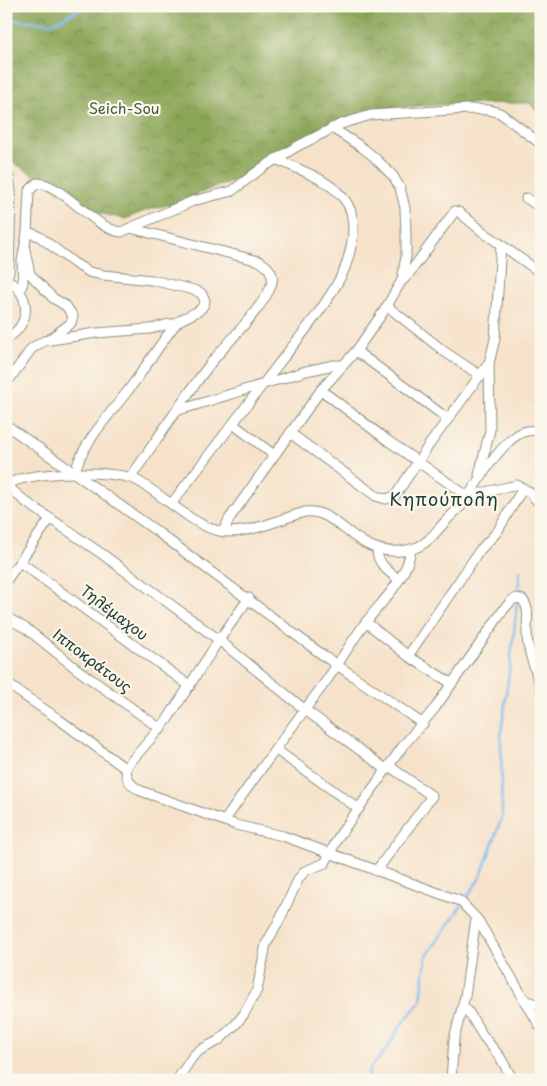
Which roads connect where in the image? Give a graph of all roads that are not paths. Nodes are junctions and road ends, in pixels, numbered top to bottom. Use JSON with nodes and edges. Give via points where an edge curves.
{"nodes":[{"id":1,"x":332,"y":128,"type":"junction"},
{"id":2,"x":541,"y":144,"type":"edge"},
{"id":3,"x":275,"y":159,"type":"junction"},
{"id":4,"x":10,"y":177,"type":"dead end"},
{"id":5,"x":526,"y":198,"type":"dead end"},
{"id":6,"x":541,"y":208,"type":"edge"},
{"id":7,"x":130,"y":228,"type":"junction"},
{"id":8,"x":27,"y":233,"type":"junction"},
{"id":9,"x":502,"y":244,"type":"junction"},
{"id":10,"x":24,"y":248,"type":"junction"},
{"id":11,"x":541,"y":273,"type":"edge"},
{"id":12,"x":6,"y":279,"type":"edge"},
{"id":13,"x":402,"y":280,"type":"junction"},
{"id":14,"x":20,"y":290,"type":"junction"},
{"id":15,"x":386,"y":306,"type":"junction"},
{"id":16,"x":175,"y":324,"type":"junction"},
{"id":17,"x":6,"y":339,"type":"edge"},
{"id":18,"x":49,"y":340,"type":"junction"},
{"id":19,"x":356,"y":351,"type":"junction"},
{"id":20,"x":489,"y":363,"type":"junction"},
{"id":21,"x":343,"y":365,"type":"junction"},
{"id":22,"x":480,"y":376,"type":"junction"},
{"id":23,"x":6,"y":384,"type":"edge"},
{"id":24,"x":263,"y":385,"type":"junction"},
{"id":25,"x":321,"y":390,"type":"junction"},
{"id":26,"x":176,"y":412,"type":"junction"},
{"id":27,"x":448,"y":419,"type":"junction"},
{"id":28,"x":233,"y":424,"type":"junction"},
{"id":29,"x":6,"y":425,"type":"edge"},
{"id":30,"x":541,"y":431,"type":"edge"},
{"id":31,"x":290,"y":433,"type":"junction"},
{"id":32,"x":274,"y":455,"type":"junction"},
{"id":33,"x":418,"y":462,"type":"junction"},
{"id":34,"x":75,"y":474,"type":"junction"},
{"id":35,"x":131,"y":477,"type":"junction"},
{"id":36,"x":476,"y":482,"type":"junction"},
{"id":37,"x":6,"y":485,"type":"edge"},
{"id":38,"x":523,"y":488,"type":"junction"},
{"id":39,"x":467,"y":496,"type":"junction"},
{"id":40,"x":172,"y":504,"type":"junction"},
{"id":41,"x":541,"y":504,"type":"edge"},
{"id":42,"x":50,"y":519,"type":"junction"},
{"id":43,"x":224,"y":532,"type":"junction"},
{"id":44,"x":377,"y":549,"type":"junction"},
{"id":45,"x":411,"y":549,"type":"junction"},
{"id":46,"x":20,"y":562,"type":"junction"},
{"id":47,"x":399,"y":579,"type":"junction"},
{"id":48,"x":6,"y":581,"type":"edge"},
{"id":49,"x":249,"y":598,"type":"junction"},
{"id":50,"x":6,"y":617,"type":"edge"},
{"id":51,"x":366,"y":622,"type":"junction"},
{"id":52,"x":219,"y":640,"type":"junction"},
{"id":53,"x":408,"y":656,"type":"junction"},
{"id":54,"x":337,"y":664,"type":"junction"},
{"id":55,"x":6,"y":683,"type":"edge"},
{"id":56,"x":451,"y":683,"type":"junction"},
{"id":57,"x":190,"y":686,"type":"junction"},
{"id":58,"x":541,"y":688,"type":"edge"},
{"id":59,"x":304,"y":709,"type":"junction"},
{"id":60,"x":423,"y":724,"type":"junction"},
{"id":61,"x":161,"y":728,"type":"junction"},
{"id":62,"x":275,"y":749,"type":"junction"},
{"id":63,"x":388,"y":768,"type":"junction"},
{"id":64,"x":126,"y":769,"type":"junction"},
{"id":65,"x":359,"y":809,"type":"junction"},
{"id":66,"x":225,"y":820,"type":"junction"},
{"id":67,"x":330,"y":854,"type":"junction"},
{"id":68,"x":376,"y":871,"type":"junction"},
{"id":69,"x":476,"y":918,"type":"junction"},
{"id":70,"x":522,"y":998,"type":"junction"},
{"id":71,"x":541,"y":1003,"type":"edge"},
{"id":72,"x":463,"y":1006,"type":"junction"},
{"id":73,"x":541,"y":1028,"type":"edge"},
{"id":74,"x":177,"y":1080,"type":"edge"},
{"id":75,"x":451,"y":1080,"type":"edge"},
{"id":76,"x":513,"y":1080,"type":"edge"}],
"edges":[{"from":1,"to":2,"type":"street","via":[[381,113],[484,109],[500,113]]},
{"from":1,"to":3,"type":"street"},
{"from":1,"to":13,"type":"street","via":[[373,156],[393,176],[402,192],[406,256]]},
{"from":3,"to":7,"type":"street","via":[[232,191],[193,201]]},
{"from":3,"to":24,"type":"street","via":[[318,178],[335,190],[351,212],[353,234],[341,276],[317,314]]},
{"from":4,"to":12,"type":"street","via":[[9,272]]},
{"from":5,"to":6,"type":"street"},
{"from":7,"to":8,"type":"street","via":[[121,232],[111,229],[53,189],[38,183],[29,191]]},
{"from":7,"to":26,"type":"street","via":[[258,261],[265,264],[272,275],[272,283],[262,302]]},
{"from":8,"to":10,"type":"street"},
{"from":8,"to":16,"type":"street","via":[[40,237],[90,272],[147,278],[201,294],[205,300],[202,308]]},
{"from":9,"to":11,"type":"street"},
{"from":9,"to":13,"type":"street","via":[[459,212],[454,212]]},
{"from":9,"to":20,"type":"street","via":[[495,339]]},
{"from":10,"to":14,"type":"street"},
{"from":10,"to":18,"type":"street","via":[[30,274],[73,316],[70,324]]},
{"from":12,"to":14,"type":"street"},
{"from":13,"to":15,"type":"street"},
{"from":14,"to":17,"type":"street","via":[[25,306],[23,321],[20,328]]},
{"from":15,"to":19,"type":"street"},
{"from":15,"to":22,"type":"street"},
{"from":16,"to":18,"type":"street"},
{"from":16,"to":34,"type":"street","via":[[95,434]]},
{"from":18,"to":23,"type":"street","via":[[32,348]]},
{"from":19,"to":21,"type":"street"},
{"from":19,"to":27,"type":"street"},
{"from":20,"to":22,"type":"street"},
{"from":20,"to":36,"type":"street","via":[[490,430]]},
{"from":21,"to":24,"type":"street","via":[[323,367]]},
{"from":21,"to":25,"type":"street"},
{"from":22,"to":27,"type":"street"},
{"from":24,"to":26,"type":"street"},
{"from":24,"to":28,"type":"street"},
{"from":25,"to":31,"type":"street"},
{"from":25,"to":33,"type":"street"},
{"from":26,"to":35,"type":"street"},
{"from":27,"to":33,"type":"street"},
{"from":28,"to":32,"type":"street"},
{"from":28,"to":40,"type":"street"},
{"from":29,"to":34,"type":"street"},
{"from":30,"to":36,"type":"street","via":[[526,431],[515,436]]},
{"from":31,"to":32,"type":"street"},
{"from":31,"to":33,"type":"street","via":[[381,499],[392,498]]},
{"from":32,"to":43,"type":"street","via":[[229,519]]},
{"from":33,"to":39,"type":"street"},
{"from":34,"to":35,"type":"street"},
{"from":34,"to":37,"type":"street","via":[[45,475]]},
{"from":34,"to":49,"type":"street"},
{"from":35,"to":40,"type":"street"},
{"from":36,"to":39,"type":"street"},
{"from":37,"to":42,"type":"street"},
{"from":38,"to":39,"type":"street","via":[[517,485]]},
{"from":38,"to":41,"type":"street"},
{"from":38,"to":53,"type":"street","via":[[497,532],[480,550]]},
{"from":39,"to":45,"type":"street","via":[[428,540]]},
{"from":40,"to":43,"type":"street","via":[[207,527]]},
{"from":42,"to":46,"type":"street"},
{"from":42,"to":52,"type":"street"},
{"from":43,"to":44,"type":"street","via":[[247,530],[305,512],[316,512]]},
{"from":44,"to":45,"type":"street"},
{"from":44,"to":47,"type":"street","via":[[378,558]]},
{"from":45,"to":47,"type":"street"},
{"from":46,"to":48,"type":"street"},
{"from":46,"to":57,"type":"street","name":"Τηλέμαχου"},
{"from":47,"to":51,"type":"street"},
{"from":49,"to":52,"type":"street"},
{"from":49,"to":54,"type":"street"},
{"from":50,"to":61,"type":"street","name":"Ιπποκράτους"},
{"from":51,"to":53,"type":"street"},
{"from":51,"to":54,"type":"street"},
{"from":52,"to":57,"type":"street"},
{"from":52,"to":59,"type":"street"},
{"from":53,"to":56,"type":"street"},
{"from":54,"to":59,"type":"street"},
{"from":54,"to":60,"type":"street"},
{"from":55,"to":64,"type":"street"},
{"from":56,"to":58,"type":"street","via":[[504,609],[512,600],[519,598],[525,602],[528,611],[527,640]]},
{"from":56,"to":60,"type":"street"},
{"from":57,"to":61,"type":"street"},
{"from":59,"to":62,"type":"street"},
{"from":59,"to":63,"type":"street"},
{"from":60,"to":63,"type":"street"},
{"from":61,"to":64,"type":"street"},
{"from":62,"to":65,"type":"street"},
{"from":62,"to":66,"type":"street"},
{"from":63,"to":65,"type":"street"},
{"from":63,"to":68,"type":"street","via":[[432,796]]},
{"from":64,"to":66,"type":"street","via":[[129,781],[136,788]]},
{"from":65,"to":67,"type":"street"},
{"from":66,"to":67,"type":"street","via":[[284,836]]},
{"from":67,"to":68,"type":"street"},
{"from":67,"to":74,"type":"street","via":[[325,863],[305,871],[299,878],[266,944],[257,990],[244,1014],[218,1041],[193,1056]]},
{"from":68,"to":69,"type":"street","via":[[460,901]]},
{"from":69,"to":70,"type":"street"},
{"from":69,"to":72,"type":"street"},
{"from":70,"to":71,"type":"street"},
{"from":70,"to":73,"type":"street"},
{"from":72,"to":75,"type":"street","via":[[454,1039]]},
{"from":72,"to":76,"type":"street"}]}
